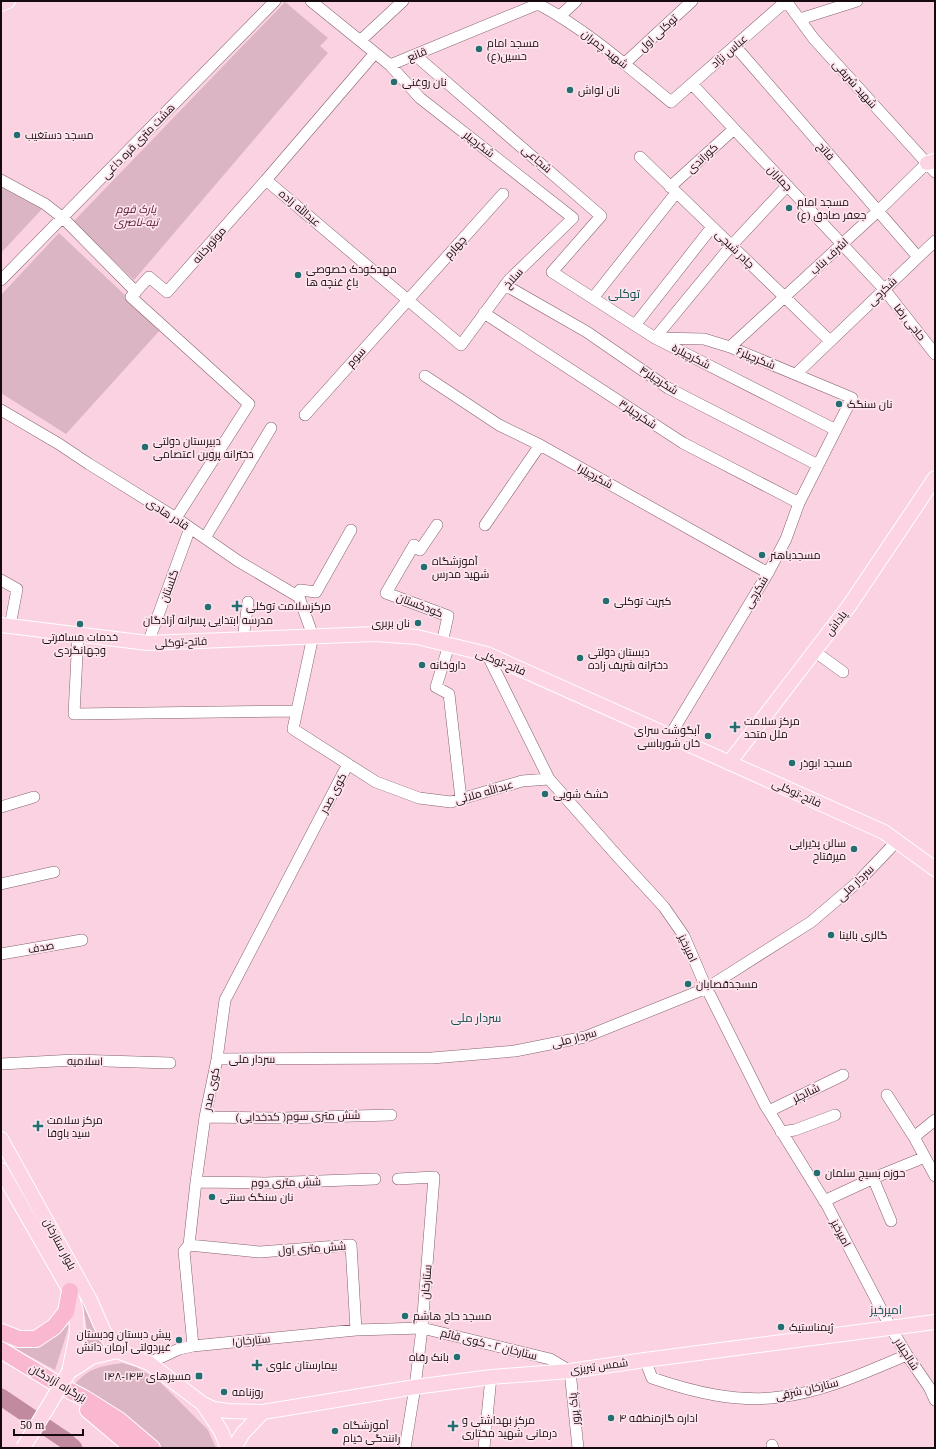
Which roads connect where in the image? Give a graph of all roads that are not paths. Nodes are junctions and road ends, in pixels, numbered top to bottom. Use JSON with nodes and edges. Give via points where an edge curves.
{"nodes":[{"id":1,"x":8,"y":1,"type":"edge"},
{"id":2,"x":275,"y":1,"type":"edge"},
{"id":3,"x":404,"y":1,"type":"edge"},
{"id":4,"x":576,"y":1,"type":"edge"},
{"id":5,"x":692,"y":1,"type":"edge"},
{"id":6,"x":786,"y":1,"type":"edge"},
{"id":7,"x":857,"y":1,"type":"edge"},
{"id":8,"x":537,"y":2,"type":"edge"},
{"id":9,"x":319,"y":3,"type":"edge"},
{"id":10,"x":1,"y":4,"type":"edge"},
{"id":11,"x":560,"y":16,"type":"junction"},
{"id":12,"x":800,"y":19,"type":"junction"},
{"id":13,"x":361,"y":40,"type":"junction"},
{"id":14,"x":735,"y":46,"type":"junction"},
{"id":15,"x":375,"y":53,"type":"junction"},
{"id":16,"x":415,"y":55,"type":"junction"},
{"id":17,"x":624,"y":64,"type":"junction"},
{"id":18,"x":390,"y":65,"type":"junction"},
{"id":19,"x":692,"y":84,"type":"junction"},
{"id":20,"x":671,"y":102,"type":"joint"},
{"id":21,"x":734,"y":129,"type":"junction"},
{"id":22,"x":640,"y":157,"type":"dead end"},
{"id":23,"x":932,"y":165,"type":"edge"},
{"id":24,"x":1,"y":180,"type":"edge"},
{"id":25,"x":266,"y":180,"type":"junction"},
{"id":26,"x":787,"y":186,"type":"junction"},
{"id":27,"x":673,"y":190,"type":"junction"},
{"id":28,"x":503,"y":194,"type":"dead end"},
{"id":29,"x":878,"y":211,"type":"junction"},
{"id":30,"x":63,"y":218,"type":"junction"},
{"id":31,"x":572,"y":218,"type":"joint"},
{"id":32,"x":712,"y":227,"type":"junction"},
{"id":33,"x":935,"y":241,"type":"edge"},
{"id":34,"x":842,"y":244,"type":"junction"},
{"id":35,"x":731,"y":246,"type":"junction"},
{"id":36,"x":918,"y":257,"type":"junction"},
{"id":37,"x":552,"y":272,"type":"joint"},
{"id":38,"x":1,"y":280,"type":"edge"},
{"id":39,"x":505,"y":285,"type":"junction"},
{"id":40,"x":884,"y":290,"type":"junction"},
{"id":41,"x":136,"y":292,"type":"junction"},
{"id":42,"x":784,"y":297,"type":"junction"},
{"id":43,"x":593,"y":298,"type":"junction"},
{"id":44,"x":408,"y":300,"type":"junction"},
{"id":45,"x":484,"y":313,"type":"junction"},
{"id":46,"x":635,"y":325,"type":"junction"},
{"id":47,"x":656,"y":338,"type":"junction"},
{"id":48,"x":830,"y":341,"type":"junction"},
{"id":49,"x":461,"y":345,"type":"joint"},
{"id":50,"x":730,"y":347,"type":"junction"},
{"id":51,"x":935,"y":354,"type":"edge"},
{"id":52,"x":796,"y":374,"type":"junction"},
{"id":53,"x":425,"y":376,"type":"dead end"},
{"id":54,"x":852,"y":398,"type":"joint"},
{"id":55,"x":1,"y":410,"type":"edge"},
{"id":56,"x":305,"y":414,"type":"dead end"},
{"id":57,"x":271,"y":428,"type":"dead end"},
{"id":58,"x":836,"y":430,"type":"junction"},
{"id":59,"x":540,"y":445,"type":"junction"},
{"id":60,"x":818,"y":465,"type":"junction"},
{"id":61,"x":935,"y":478,"type":"edge"},
{"id":62,"x":799,"y":503,"type":"junction"},
{"id":63,"x":176,"y":518,"type":"junction"},
{"id":64,"x":485,"y":524,"type":"dead end"},
{"id":65,"x":437,"y":525,"type":"dead end"},
{"id":66,"x":190,"y":528,"type":"junction"},
{"id":67,"x":351,"y":530,"type":"dead end"},
{"id":68,"x":206,"y":538,"type":"junction"},
{"id":69,"x":768,"y":573,"type":"junction"},
{"id":70,"x":1,"y":580,"type":"edge"},
{"id":71,"x":299,"y":597,"type":"junction"},
{"id":72,"x":248,"y":602,"type":"dead end"},
{"id":73,"x":6,"y":626,"type":"edge"},
{"id":74,"x":78,"y":635,"type":"junction"},
{"id":75,"x":313,"y":636,"type":"junction"},
{"id":76,"x":243,"y":639,"type":"junction"},
{"id":77,"x":148,"y":643,"type":"junction"},
{"id":78,"x":445,"y":644,"type":"junction"},
{"id":79,"x":814,"y":651,"type":"junction"},
{"id":80,"x":487,"y":654,"type":"junction"},
{"id":81,"x":843,"y":672,"type":"dead end"},
{"id":82,"x":297,"y":711,"type":"junction"},
{"id":83,"x":669,"y":737,"type":"junction"},
{"id":84,"x":729,"y":763,"type":"junction"},
{"id":85,"x":348,"y":764,"type":"junction"},
{"id":86,"x":548,"y":779,"type":"junction"},
{"id":87,"x":34,"y":797,"type":"dead end"},
{"id":88,"x":461,"y":799,"type":"junction"},
{"id":89,"x":1,"y":807,"type":"edge"},
{"id":90,"x":897,"y":841,"type":"junction"},
{"id":91,"x":935,"y":869,"type":"edge"},
{"id":92,"x":54,"y":872,"type":"dead end"},
{"id":93,"x":1,"y":884,"type":"edge"},
{"id":94,"x":82,"y":940,"type":"dead end"},
{"id":95,"x":1,"y":954,"type":"edge"},
{"id":96,"x":707,"y":988,"type":"junction"},
{"id":97,"x":217,"y":1059,"type":"junction"},
{"id":98,"x":170,"y":1063,"type":"dead end"},
{"id":99,"x":1,"y":1064,"type":"edge"},
{"id":100,"x":843,"y":1075,"type":"dead end"},
{"id":101,"x":887,"y":1095,"type":"dead end"},
{"id":102,"x":769,"y":1111,"type":"junction"},
{"id":103,"x":391,"y":1115,"type":"dead end"},
{"id":104,"x":835,"y":1115,"type":"dead end"},
{"id":105,"x":205,"y":1116,"type":"junction"},
{"id":106,"x":935,"y":1120,"type":"edge"},
{"id":107,"x":781,"y":1132,"type":"junction"},
{"id":108,"x":914,"y":1137,"type":"junction"},
{"id":109,"x":1,"y":1139,"type":"edge"},
{"id":110,"x":925,"y":1157,"type":"junction"},
{"id":111,"x":1,"y":1170,"type":"edge"},
{"id":112,"x":935,"y":1176,"type":"edge"},
{"id":113,"x":873,"y":1178,"type":"junction"},
{"id":114,"x":375,"y":1179,"type":"dead end"},
{"id":115,"x":398,"y":1179,"type":"dead end"},
{"id":116,"x":196,"y":1182,"type":"junction"},
{"id":117,"x":824,"y":1201,"type":"junction"},
{"id":118,"x":891,"y":1221,"type":"dead end"},
{"id":119,"x":189,"y":1245,"type":"junction"},
{"id":120,"x":70,"y":1291,"type":"junction"},
{"id":121,"x":935,"y":1322,"type":"edge"},
{"id":122,"x":422,"y":1328,"type":"junction"},
{"id":123,"x":891,"y":1328,"type":"junction"},
{"id":124,"x":356,"y":1330,"type":"junction"},
{"id":125,"x":1,"y":1332,"type":"edge"},
{"id":126,"x":193,"y":1346,"type":"junction"},
{"id":127,"x":1,"y":1350,"type":"edge"},
{"id":128,"x":116,"y":1351,"type":"junction"},
{"id":129,"x":907,"y":1355,"type":"junction"},
{"id":130,"x":645,"y":1360,"type":"junction"},
{"id":131,"x":149,"y":1363,"type":"junction"},
{"id":132,"x":570,"y":1371,"type":"junction"},
{"id":133,"x":69,"y":1372,"type":"junction"},
{"id":134,"x":491,"y":1377,"type":"junction"},
{"id":135,"x":57,"y":1384,"type":"junction"},
{"id":136,"x":415,"y":1387,"type":"junction"},
{"id":137,"x":935,"y":1400,"type":"edge"},
{"id":138,"x":203,"y":1404,"type":"junction"},
{"id":139,"x":263,"y":1412,"type":"junction"},
{"id":140,"x":32,"y":1440,"type":"edge"},
{"id":141,"x":23,"y":1448,"type":"edge"},
{"id":142,"x":133,"y":1448,"type":"edge"},
{"id":143,"x":152,"y":1448,"type":"edge"},
{"id":144,"x":228,"y":1448,"type":"edge"},
{"id":145,"x":234,"y":1448,"type":"edge"},
{"id":146,"x":405,"y":1448,"type":"edge"},
{"id":147,"x":484,"y":1448,"type":"edge"},
{"id":148,"x":578,"y":1448,"type":"edge"}],
"edges":[{"from":1,"to":10,"type":"main road"},
{"from":2,"to":30,"type":"street","name":"هشت متری قره داغی"},
{"from":3,"to":13,"type":"street"},
{"from":4,"to":11,"type":"street"},
{"from":5,"to":17,"type":"street","name":"توکلی اول"},
{"from":6,"to":12,"type":"street","name":"شهید شریفى"},
{"from":6,"to":14,"type":"street","name":"عباس نژاد"},
{"from":7,"to":12,"type":"street"},
{"from":8,"to":11,"type":"street","name":"شهید چمران"},
{"from":8,"to":16,"type":"street","name":"قانع"},
{"from":9,"to":13,"type":"street"},
{"from":11,"to":17,"type":"street","name":"شهید چمران"},
{"from":12,"to":23,"type":"street","name":"شهید شریفى","via":[[814,39]]},
{"from":13,"to":15,"type":"street"},
{"from":14,"to":19,"type":"street","name":"عباس نژاد"},
{"from":14,"to":29,"type":"street","name":"فاتح"},
{"from":15,"to":18,"type":"street"},
{"from":15,"to":25,"type":"street"},
{"from":16,"to":18,"type":"street","name":"قانع"},
{"from":16,"to":37,"type":"street","name":"شجاعی","via":[[601,216]]},
{"from":17,"to":20,"type":"street","name":"شهید چمران"},
{"from":18,"to":31,"type":"street","name":"شکرچیلر","via":[[420,98]]},
{"from":19,"to":20,"type":"street","name":"عباس نژاد"},
{"from":19,"to":21,"type":"street","name":"جماران"},
{"from":21,"to":26,"type":"street","name":"جماران"},
{"from":21,"to":27,"type":"street","name":"کوراندی"},
{"from":22,"to":27,"type":"street","name":"چادر شبچی"},
{"from":23,"to":29,"type":"street","name":"اشرف بناب"},
{"from":24,"to":30,"type":"street","via":[[45,204]]},
{"from":25,"to":41,"type":"street","name":"موتورخانه","via":[[167,292],[149,277]]},
{"from":25,"to":44,"type":"street","name":"عبدالله زاده"},
{"from":26,"to":34,"type":"street","name":"جماران"},
{"from":26,"to":35,"type":"street"},
{"from":27,"to":32,"type":"street","name":"چادر شبچی"},
{"from":27,"to":43,"type":"street","name":"کوراندی"},
{"from":28,"to":44,"type":"street","name":"چهارم"},
{"from":29,"to":34,"type":"street","name":"اشرف بناب"},
{"from":29,"to":36,"type":"street","name":"فاتح"},
{"from":30,"to":38,"type":"street","name":"هشت متری قره داغی"},
{"from":30,"to":41,"type":"street"},
{"from":31,"to":39,"type":"street","name":"سلاخ"},
{"from":32,"to":35,"type":"street","name":"چادر شبچی"},
{"from":32,"to":46,"type":"street"},
{"from":33,"to":36,"type":"street","name":"شکرچی"},
{"from":34,"to":40,"type":"street","name":"جماران"},
{"from":34,"to":42,"type":"street","name":"اشرف بناب"},
{"from":35,"to":42,"type":"street","name":"چادر شبچی"},
{"from":35,"to":47,"type":"street"},
{"from":36,"to":40,"type":"street","name":"شکرچی"},
{"from":37,"to":43,"type":"street","name":"شکرچیلر۵"},
{"from":39,"to":45,"type":"street","name":"سلاخ"},
{"from":39,"to":60,"type":"street","name":"شکرچیلر۴","via":[[587,332],[668,388]]},
{"from":40,"to":48,"type":"street","name":"شکرچی"},
{"from":40,"to":51,"type":"street","name":"حاجی رضا"},
{"from":41,"to":63,"type":"street","via":[[131,297],[249,404]]},
{"from":42,"to":48,"type":"street","name":"چادر شبچی"},
{"from":42,"to":50,"type":"street","name":"اشرف بناب"},
{"from":43,"to":46,"type":"street","name":"شکرچیلر۵"},
{"from":44,"to":49,"type":"street","name":"عبدالله زاده"},
{"from":44,"to":56,"type":"street","name":"سوم"},
{"from":45,"to":49,"type":"street","name":"سلاخ"},
{"from":45,"to":62,"type":"street","name":"شکرچیلر۳","via":[[683,443]]},
{"from":46,"to":47,"type":"street","name":"شکرچیلر۵"},
{"from":47,"to":50,"type":"street","name":"شکرچیلر۶","via":[[704,339]]},
{"from":47,"to":58,"type":"street","name":"شکرچیلر۵"},
{"from":48,"to":52,"type":"street","name":"شکرچی"},
{"from":50,"to":52,"type":"street","name":"شکرچیلر۶"},
{"from":52,"to":54,"type":"street","name":"شکرچیلر۶"},
{"from":53,"to":59,"type":"street","name":"شکرچیلر۱","via":[[500,425]]},
{"from":54,"to":58,"type":"street","name":"شکرچی"},
{"from":55,"to":63,"type":"street","name":"قادر هادی"},
{"from":57,"to":68,"type":"street"},
{"from":58,"to":60,"type":"street","name":"شکرچی"},
{"from":59,"to":64,"type":"street"},
{"from":59,"to":69,"type":"street","name":"شکرچیلر۱"},
{"from":60,"to":62,"type":"street","name":"شکرچی"},
{"from":61,"to":79,"type":"main road","name":"پاداش","via":[[849,606]]},
{"from":62,"to":69,"type":"street","name":"شکرچی","via":[[786,539]]},
{"from":63,"to":66,"type":"street","name":"قادر هادی"},
{"from":65,"to":78,"type":"street","name":"کودکستان","via":[[420,550],[414,545],[386,593],[448,616]]},
{"from":66,"to":68,"type":"street","name":"قادر هادی"},
{"from":66,"to":77,"type":"street","name":"گلستان"},
{"from":67,"to":71,"type":"street","via":[[316,592],[300,590]]},
{"from":68,"to":71,"type":"street","name":"قادر هادی","via":[[238,561]]},
{"from":69,"to":83,"type":"street","name":"شکرچی"},
{"from":70,"to":73,"type":"street","via":[[17,589]]},
{"from":71,"to":75,"type":"street"},
{"from":72,"to":76,"type":"street"},
{"from":73,"to":74,"type":"main road","name":"فاتح-توکلی"},
{"from":74,"to":77,"type":"main road","name":"فاتح-توکلی"},
{"from":74,"to":82,"type":"street","via":[[74,714]]},
{"from":75,"to":76,"type":"main road","name":"فاتح-توکلی"},
{"from":75,"to":78,"type":"main road","name":"فاتح-توکلی","via":[[375,634],[417,637]]},
{"from":75,"to":82,"type":"street","name":"عبدالله ملائی"},
{"from":76,"to":77,"type":"main road","name":"فاتح-توکلی"},
{"from":78,"to":80,"type":"main road","name":"فاتح-توکلی"},
{"from":78,"to":88,"type":"street","via":[[436,687],[449,694]]},
{"from":79,"to":81,"type":"street"},
{"from":79,"to":84,"type":"main road","name":"پاداش"},
{"from":80,"to":83,"type":"main road","name":"فاتح-توکلی"},
{"from":80,"to":86,"type":"street","name":"امیرخیز"},
{"from":82,"to":85,"type":"street","name":"عبدالله ملائی","via":[[293,729]]},
{"from":83,"to":84,"type":"main road","name":"فاتح-توکلی"},
{"from":84,"to":90,"type":"main road","name":"فاتح-توکلی","via":[[884,832]]},
{"from":85,"to":88,"type":"street","name":"عبدالله ملائی","via":[[376,782],[419,798],[451,802]]},
{"from":85,"to":97,"type":"street","name":"کوی صدر","via":[[225,1000]]},
{"from":86,"to":88,"type":"street","name":"عبدالله ملائی","via":[[522,781]]},
{"from":86,"to":96,"type":"street","name":"امیرخیز","via":[[664,907],[684,936]]},
{"from":87,"to":89,"type":"street"},
{"from":90,"to":91,"type":"main road","name":"فاتح-توکلی"},
{"from":90,"to":96,"type":"street","name":"سردار ملی","via":[[859,881],[811,922]]},
{"from":92,"to":93,"type":"street"},
{"from":94,"to":95,"type":"street","name":"صدف"},
{"from":96,"to":97,"type":"street","name":"سردار ملی","via":[[586,1037],[515,1052],[432,1058]]},
{"from":96,"to":102,"type":"street","name":"امیرخیز"},
{"from":97,"to":105,"type":"street","name":"کوی صدر"},
{"from":98,"to":99,"type":"street","name":"اسلامیه","via":[[74,1060]]},
{"from":100,"to":102,"type":"street","name":"شالچلر"},
{"from":101,"to":108,"type":"street"},
{"from":102,"to":107,"type":"street","name":"امیرخیز"},
{"from":103,"to":105,"type":"street","name":"(کدخدایی )شش متری سوم","via":[[283,1118]]},
{"from":104,"to":107,"type":"street","via":[[795,1130]]},
{"from":105,"to":116,"type":"street","name":"کوی صدر"},
{"from":106,"to":108,"type":"street"},
{"from":107,"to":117,"type":"street","name":"امیرخیز"},
{"from":108,"to":110,"type":"street"},
{"from":109,"to":128,"type":"main road","name":"بلوار ستارخان"},
{"from":110,"to":112,"type":"street"},
{"from":110,"to":113,"type":"street"},
{"from":111,"to":120,"type":"main road","name":"بلوار ستارخان"},
{"from":113,"to":117,"type":"street"},
{"from":113,"to":118,"type":"street"},
{"from":114,"to":116,"type":"street","name":"شش متری دوم","via":[[265,1183]]},
{"from":115,"to":122,"type":"street","name":"ستارخان","via":[[434,1178]]},
{"from":116,"to":119,"type":"street","name":"کوی صدر"},
{"from":117,"to":123,"type":"street","name":"امیرخیز"},
{"from":119,"to":124,"type":"street","name":"شش متری اول","via":[[260,1252],[351,1245]]},
{"from":119,"to":126,"type":"street","name":"کوی صدر","via":[[184,1251]]},
{"from":120,"to":125,"type":"highway","via":[[66,1312],[54,1327],[36,1339],[19,1339]]},
{"from":120,"to":133,"type":"main road","name":"بلوار ستارخان","via":[[76,1311],[77,1333]]},
{"from":121,"to":123,"type":"main road","name":"شمس تبریزی"},
{"from":122,"to":124,"type":"street","name":"ستارخان ۲ - کوی قائم"},
{"from":122,"to":132,"type":"street","name":"ستارخان ۲ - کوی قائم","via":[[550,1359]]},
{"from":122,"to":136,"type":"street","name":"ستارخان"},
{"from":123,"to":129,"type":"street","name":"شالچیلار"},
{"from":123,"to":130,"type":"main road","name":"شمس تبریزی"},
{"from":124,"to":126,"type":"street","name":"ستارخان۱"},
{"from":126,"to":131,"type":"street","name":"ستارخان۱","via":[[179,1349]]},
{"from":127,"to":135,"type":"highway","name":"بزرگراه آزادگان"},
{"from":128,"to":131,"type":"main road"},
{"from":128,"to":133,"type":"main road","via":[[92,1357]]},
{"from":129,"to":130,"type":"street","name":"ستارخان شرقی","via":[[829,1386],[780,1397],[738,1398],[686,1389],[652,1378]]},
{"from":129,"to":137,"type":"street","name":"شالچیلار"},
{"from":130,"to":132,"type":"main road","name":"شمس تبریزی"},
{"from":131,"to":138,"type":"main road"},
{"from":132,"to":134,"type":"main road","name":"شمس تبریزی"},
{"from":132,"to":148,"type":"street","name":"پاک پرور"},
{"from":133,"to":140,"type":"main road","bridge":true},
{"from":134,"to":136,"type":"main road","name":"شمس تبریزی"},
{"from":134,"to":147,"type":"street"},
{"from":135,"to":142,"type":"highway"},
{"from":135,"to":143,"type":"highway","name":"بزرگراه آزادگان","via":[[119,1420]]},
{"from":136,"to":139,"type":"main road","name":"شمس تبریزی"},
{"from":136,"to":146,"type":"street","name":"ستارخان"},
{"from":138,"to":139,"type":"main road","name":"شمس تبریزی","via":[[228,1411]]},
{"from":138,"to":144,"type":"main road","via":[[221,1431]]},
{"from":139,"to":145,"type":"main road","via":[[243,1432]]},
{"from":140,"to":141,"type":"main road","bridge":true}]}
